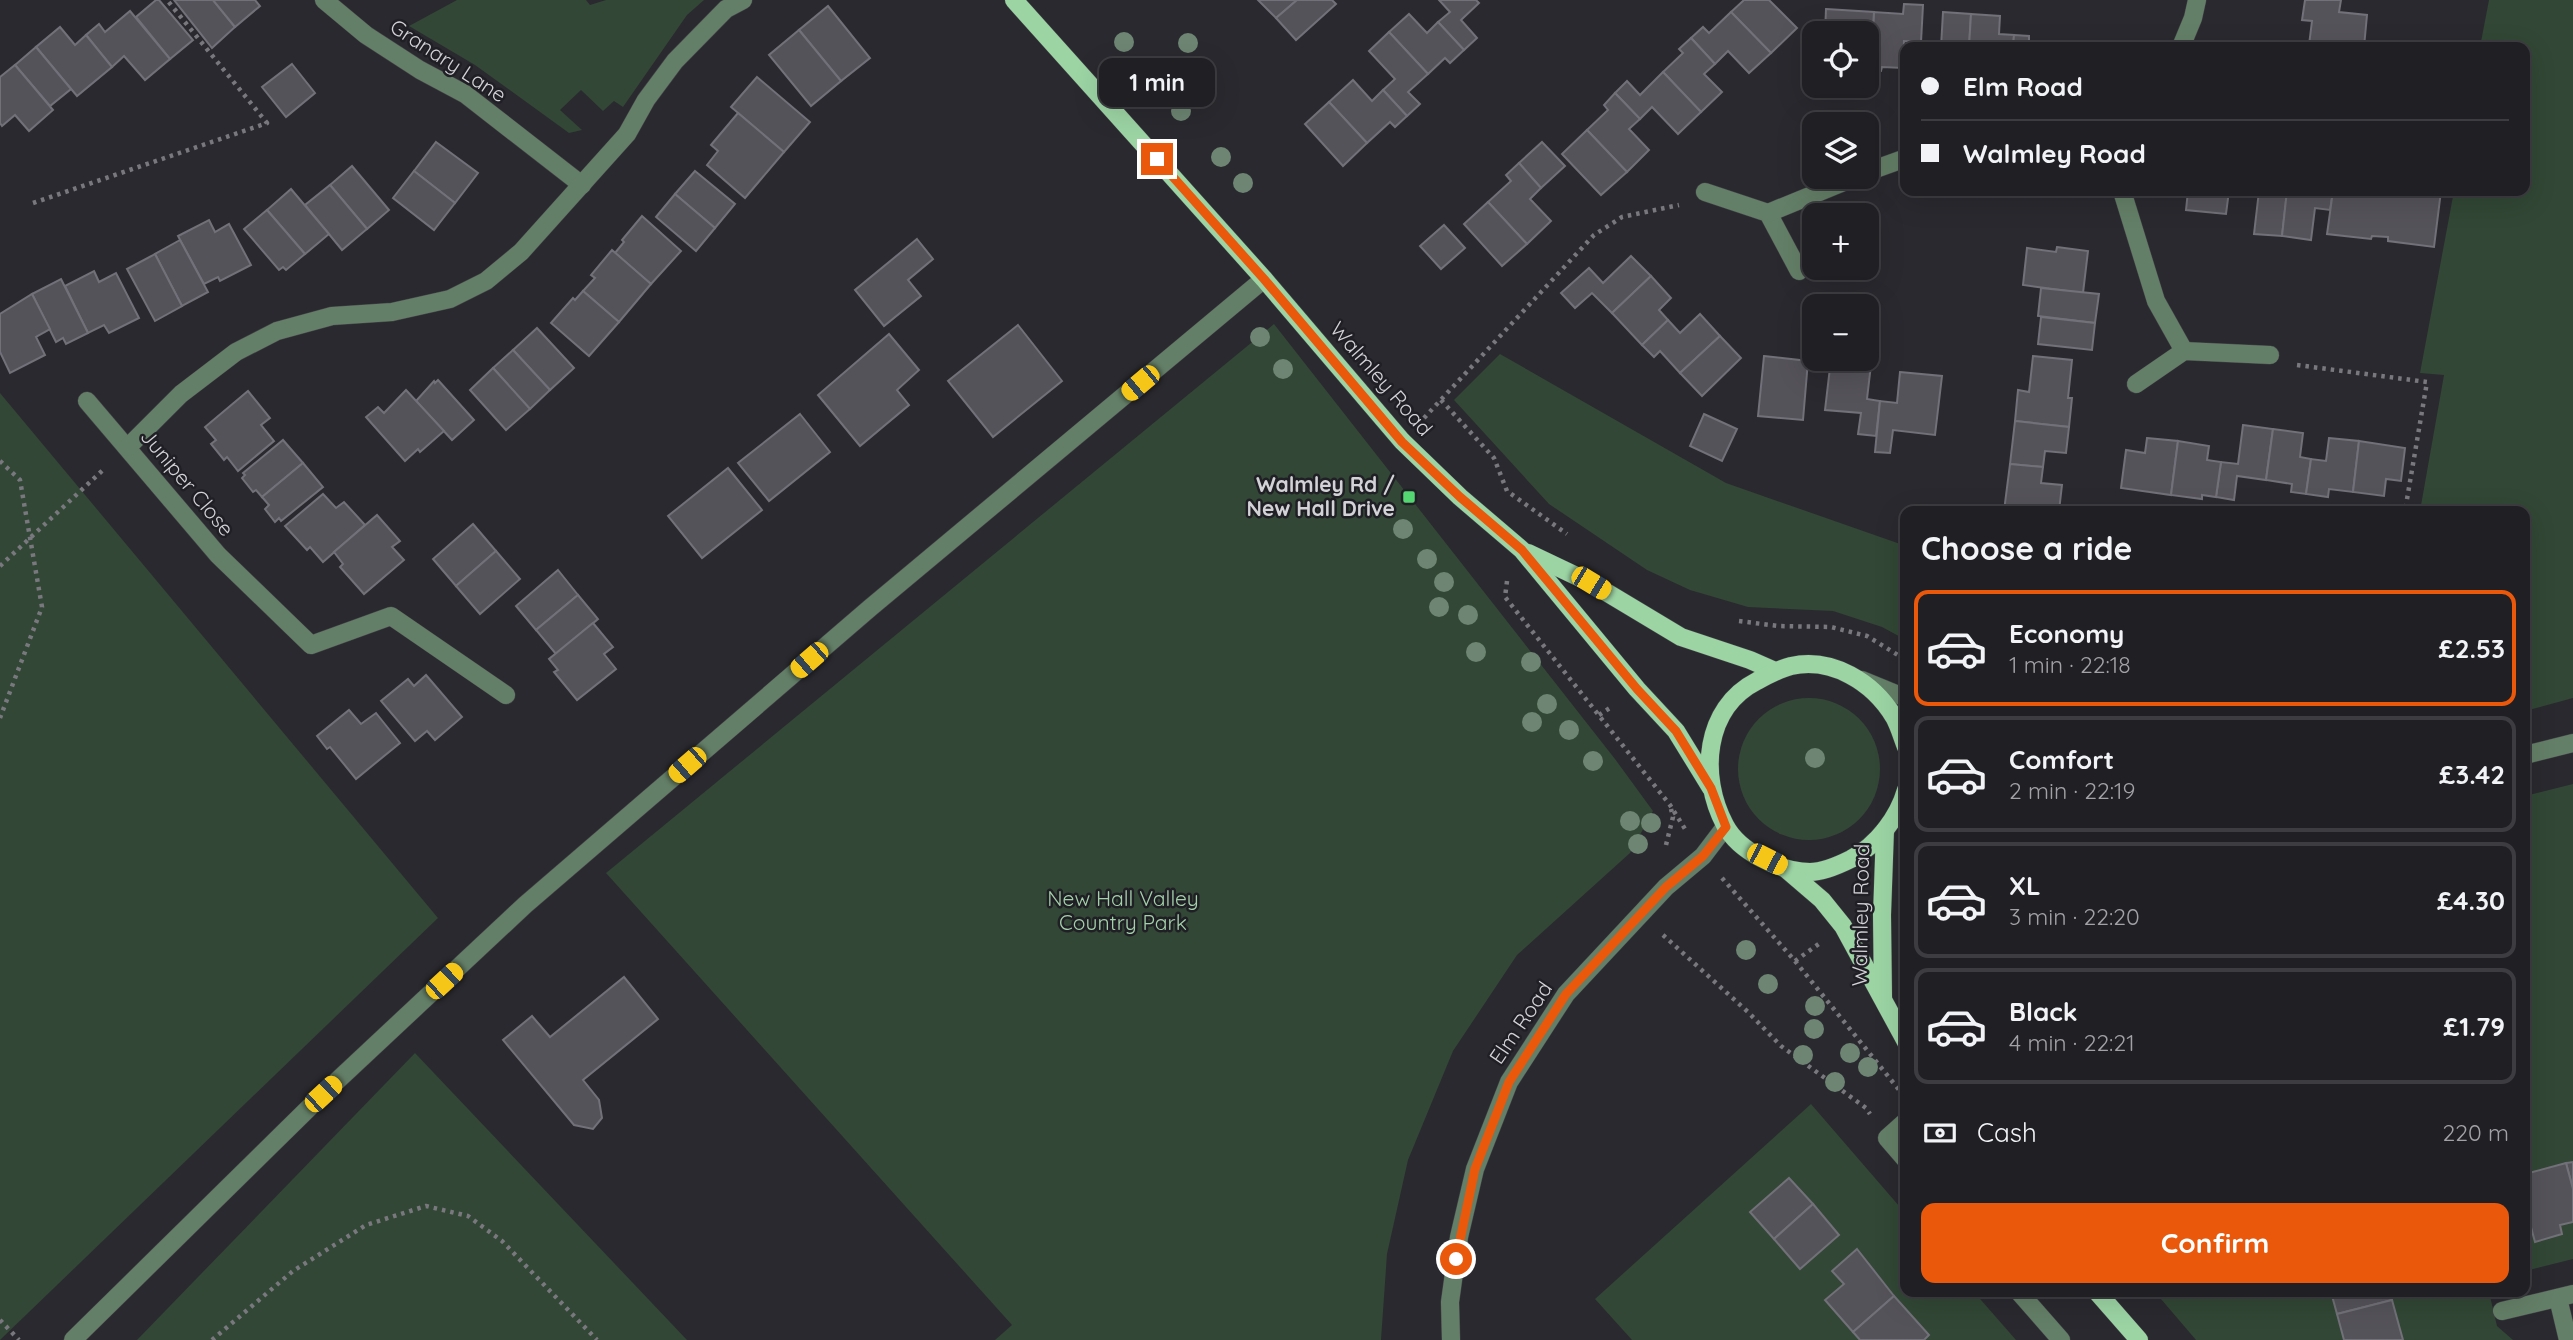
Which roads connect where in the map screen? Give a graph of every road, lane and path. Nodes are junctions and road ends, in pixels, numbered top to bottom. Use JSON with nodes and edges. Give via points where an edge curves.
{"nodes":[{"id":1,"x":167,"y":0,"type":"edge"},
{"id":2,"x":324,"y":0,"type":"edge"},
{"id":3,"x":743,"y":0,"type":"edge"},
{"id":4,"x":1014,"y":0,"type":"edge"},
{"id":5,"x":2197,"y":0,"type":"edge"},
{"id":6,"x":2183,"y":42,"type":"edge"},
{"id":7,"x":1900,"y":159,"type":"edge"},
{"id":8,"x":1879,"y":167,"type":"edge"},
{"id":9,"x":582,"y":185,"type":"junction"},
{"id":10,"x":1827,"y":189,"type":"edge"},
{"id":11,"x":1705,"y":191,"type":"joint"},
{"id":12,"x":2124,"y":196,"type":"edge"},
{"id":13,"x":33,"y":203,"type":"dead end"},
{"id":14,"x":1768,"y":213,"type":"junction"},
{"id":15,"x":1799,"y":271,"type":"dead end"},
{"id":16,"x":1264,"y":279,"type":"junction"},
{"id":17,"x":2184,"y":351,"type":"junction"},
{"id":18,"x":2270,"y":355,"type":"joint"},
{"id":19,"x":2136,"y":383,"type":"dead end"},
{"id":20,"x":87,"y":401,"type":"dead end"},
{"id":21,"x":128,"y":447,"type":"junction"},
{"id":22,"x":0,"y":461,"type":"edge"},
{"id":23,"x":2406,"y":506,"type":"edge"},
{"id":24,"x":1546,"y":519,"type":"junction"},
{"id":25,"x":32,"y":538,"type":"junction"},
{"id":26,"x":1576,"y":540,"type":"dead end"},
{"id":27,"x":1522,"y":550,"type":"junction"},
{"id":28,"x":0,"y":566,"type":"edge"},
{"id":29,"x":1726,"y":619,"type":"dead end"},
{"id":30,"x":1900,"y":656,"type":"edge"},
{"id":31,"x":1775,"y":671,"type":"junction"},
{"id":32,"x":1856,"y":677,"type":"junction"},
{"id":33,"x":506,"y":695,"type":"dead end"},
{"id":34,"x":1900,"y":695,"type":"edge"},
{"id":35,"x":0,"y":718,"type":"edge"},
{"id":36,"x":1900,"y":732,"type":"edge"},
{"id":37,"x":2573,"y":743,"type":"edge"},
{"id":38,"x":2530,"y":754,"type":"edge"},
{"id":39,"x":1711,"y":788,"type":"junction"},
{"id":40,"x":1900,"y":806,"type":"edge"},
{"id":41,"x":1726,"y":827,"type":"junction"},
{"id":42,"x":1885,"y":830,"type":"junction"},
{"id":43,"x":1703,"y":856,"type":"junction"},
{"id":44,"x":1787,"y":870,"type":"junction"},
{"id":45,"x":1640,"y":915,"type":"junction"},
{"id":46,"x":1883,"y":1002,"type":"junction"},
{"id":47,"x":1900,"y":1032,"type":"edge"},
{"id":48,"x":1900,"y":1091,"type":"edge"},
{"id":49,"x":1900,"y":1126,"type":"edge"},
{"id":50,"x":1887,"y":1138,"type":"junction"},
{"id":51,"x":1900,"y":1153,"type":"edge"},
{"id":52,"x":2565,"y":1296,"type":"edge"},
{"id":53,"x":2023,"y":1297,"type":"edge"},
{"id":54,"x":2101,"y":1297,"type":"edge"},
{"id":55,"x":2502,"y":1311,"type":"dead end"},
{"id":56,"x":0,"y":1320,"type":"edge"},
{"id":57,"x":19,"y":1340,"type":"edge"},
{"id":58,"x":73,"y":1340,"type":"edge"},
{"id":59,"x":212,"y":1340,"type":"edge"},
{"id":60,"x":597,"y":1340,"type":"edge"},
{"id":61,"x":1451,"y":1340,"type":"edge"},
{"id":62,"x":2061,"y":1340,"type":"edge"},
{"id":63,"x":2139,"y":1340,"type":"edge"},
{"id":64,"x":2568,"y":1340,"type":"edge"}],
"edges":[{"from":1,"to":13,"type":"path","via":[[267,123]]},
{"from":2,"to":9,"type":"street","name":"Granary Lane","via":[[366,35],[465,94]]},
{"from":3,"to":9,"type":"street","via":[[726,9],[675,61],[627,134]]},
{"from":4,"to":16,"type":"main road","name":"Walmley Road"},
{"from":5,"to":6,"type":"street"},
{"from":7,"to":8,"type":"street"},
{"from":9,"to":21,"type":"street","via":[[521,252],[486,281],[438,302],[392,312],[332,316],[277,331],[236,352],[181,394]]},
{"from":10,"to":14,"type":"street"},
{"from":11,"to":14,"type":"street"},
{"from":11,"to":24,"type":"path","via":[[1686,204],[1622,217],[1594,235],[1441,400],[1494,458],[1507,491]]},
{"from":12,"to":17,"type":"street","via":[[2156,301]]},
{"from":14,"to":15,"type":"street"},
{"from":16,"to":27,"type":"main road","name":"Walmley Road","via":[[1402,442]]},
{"from":16,"to":58,"type":"street","via":[[870,608],[525,905],[323,1094]]},
{"from":17,"to":18,"type":"street"},
{"from":17,"to":19,"type":"street"},
{"from":18,"to":23,"type":"path","via":[[2287,364],[2427,382]]},
{"from":20,"to":21,"type":"street","name":"Juniper Close"},
{"from":21,"to":25,"type":"path"},
{"from":21,"to":33,"type":"street","name":"Juniper Close","via":[[218,555],[311,645],[391,615]]},
{"from":22,"to":25,"type":"path","via":[[20,480]]},
{"from":24,"to":26,"type":"path"},
{"from":24,"to":27,"type":"path"},
{"from":25,"to":28,"type":"path"},
{"from":25,"to":35,"type":"path","via":[[42,607]]},
{"from":27,"to":31,"type":"main road","via":[[1591,583],[1681,637]]},
{"from":27,"to":39,"type":"main road","name":"Walmley Road","via":[[1676,731]]},
{"from":27,"to":43,"type":"path","via":[[1508,573],[1505,597],[1670,805]]},
{"from":29,"to":30,"type":"path","via":[[1831,627],[1867,636]]},
{"from":31,"to":32,"type":"main road","via":[[1813,664]]},
{"from":31,"to":39,"type":"main road","via":[[1742,689],[1723,711],[1711,741]]},
{"from":32,"to":34,"type":"street"},
{"from":32,"to":36,"type":"main road","via":[[1878,696]]},
{"from":37,"to":38,"type":"street"},
{"from":39,"to":41,"type":"main road"},
{"from":40,"to":42,"type":"main road"},
{"from":41,"to":43,"type":"street","name":"Elm Road"},
{"from":41,"to":44,"type":"main road","via":[[1746,849]]},
{"from":42,"to":44,"type":"main road","via":[[1864,852],[1840,864],[1813,872]]},
{"from":42,"to":46,"type":"main road","name":"Walmley Road"},
{"from":43,"to":45,"type":"street","name":"Elm Road"},
{"from":43,"to":48,"type":"path"},
{"from":44,"to":46,"type":"main road","name":"Walmley Road","via":[[1822,900],[1843,926]]},
{"from":45,"to":50,"type":"path","via":[[1781,1046],[1866,1108]]},
{"from":45,"to":61,"type":"street","name":"Elm Road","via":[[1566,994],[1509,1082],[1475,1169],[1459,1237],[1450,1302]]},
{"from":46,"to":47,"type":"main road","name":"Walmley Road"},
{"from":49,"to":50,"type":"street"},
{"from":50,"to":51,"type":"street"},
{"from":52,"to":55,"type":"street"},
{"from":52,"to":64,"type":"street"},
{"from":53,"to":62,"type":"street"},
{"from":54,"to":63,"type":"main road"},
{"from":56,"to":57,"type":"path"},
{"from":59,"to":60,"type":"path","via":[[293,1270],[366,1225],[426,1206],[468,1216],[502,1241]]}]}
